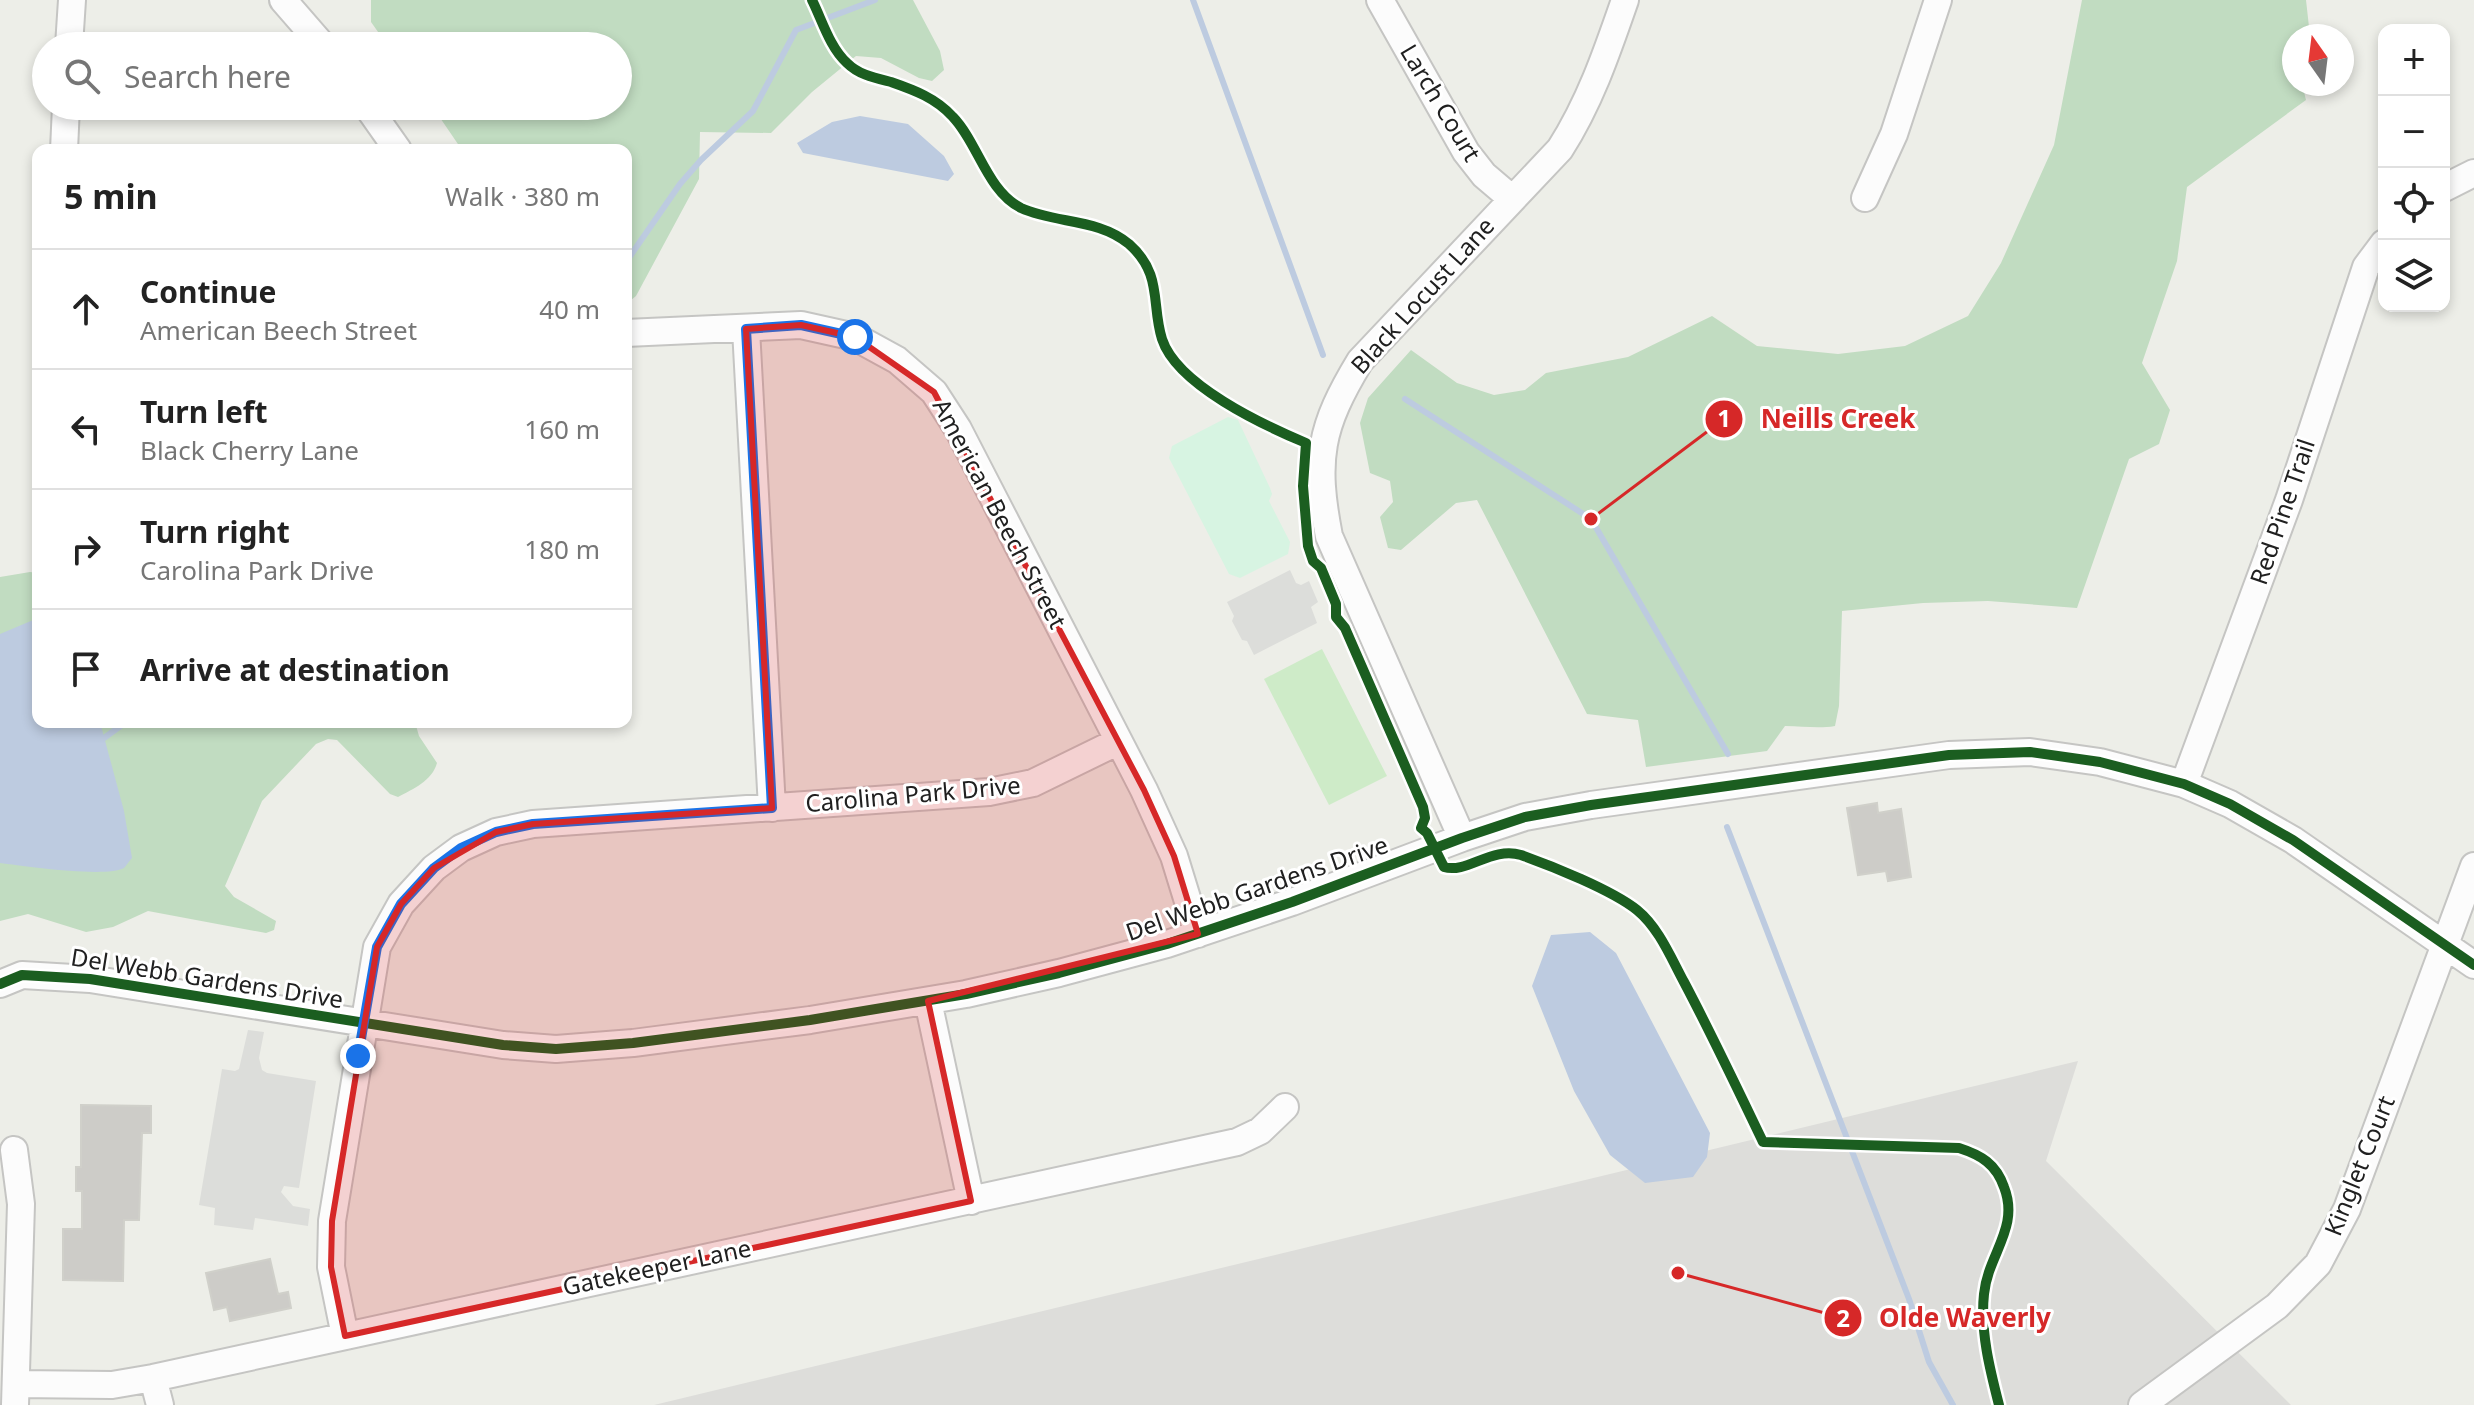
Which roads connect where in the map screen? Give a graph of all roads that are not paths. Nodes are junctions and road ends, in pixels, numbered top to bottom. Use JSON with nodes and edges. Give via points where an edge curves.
{"nodes":[{"id":1,"x":72,"y":0,"type":"edge"},
{"id":2,"x":283,"y":0,"type":"edge"},
{"id":3,"x":1380,"y":0,"type":"edge"},
{"id":4,"x":1625,"y":0,"type":"edge"},
{"id":5,"x":1938,"y":0,"type":"edge"},
{"id":6,"x":70,"y":32,"type":"edge"},
{"id":7,"x":311,"y":32,"type":"edge"},
{"id":8,"x":65,"y":120,"type":"edge"},
{"id":9,"x":377,"y":120,"type":"edge"},
{"id":10,"x":64,"y":144,"type":"edge"},
{"id":11,"x":394,"y":144,"type":"edge"},
{"id":12,"x":2474,"y":173,"type":"edge"},
{"id":13,"x":2450,"y":185,"type":"edge"},
{"id":14,"x":1511,"y":198,"type":"junction"},
{"id":15,"x":1865,"y":198,"type":"dead end"},
{"id":16,"x":2378,"y":251,"type":"edge"},
{"id":17,"x":746,"y":329,"type":"junction"},
{"id":18,"x":632,"y":333,"type":"edge"},
{"id":19,"x":1117,"y":742,"type":"junction"},
{"id":20,"x":2184,"y":784,"type":"junction"},
{"id":21,"x":772,"y":808,"type":"junction"},
{"id":22,"x":1462,"y":838,"type":"junction"},
{"id":23,"x":2474,"y":866,"type":"edge"},
{"id":24,"x":1198,"y":934,"type":"junction"},
{"id":25,"x":2447,"y":946,"type":"junction"},
{"id":26,"x":2474,"y":965,"type":"edge"},
{"id":27,"x":7,"y":975,"type":"edge"},
{"id":28,"x":928,"y":1001,"type":"junction"},
{"id":29,"x":364,"y":1024,"type":"junction"},
{"id":30,"x":1285,"y":1107,"type":"dead end"},
{"id":31,"x":14,"y":1150,"type":"dead end"},
{"id":32,"x":971,"y":1201,"type":"junction"},
{"id":33,"x":345,"y":1336,"type":"junction"},
{"id":34,"x":153,"y":1378,"type":"junction"},
{"id":35,"x":15,"y":1394,"type":"edge"},
{"id":36,"x":160,"y":1405,"type":"edge"},
{"id":37,"x":2142,"y":1405,"type":"edge"}],
"edges":[{"from":1,"to":6,"type":"street"},
{"from":2,"to":7,"type":"street"},
{"from":3,"to":14,"type":"street","name":"Larch Court","via":[[1466,152]]},
{"from":4,"to":14,"type":"street","name":"Black Locust Lane","via":[[1580,118],[1560,149]]},
{"from":5,"to":15,"type":"street","via":[[1894,134]]},
{"from":8,"to":10,"type":"street"},
{"from":9,"to":11,"type":"street"},
{"from":12,"to":13,"type":"street"},
{"from":14,"to":22,"type":"street","name":"Black Locust Lane","via":[[1360,361],[1336,401],[1321,468],[1329,536]]},
{"from":16,"to":20,"type":"street","name":"Red Pine Trail","via":[[2366,267],[2289,500]]},
{"from":17,"to":18,"type":"street","name":"American Beech Street"},
{"from":17,"to":19,"type":"street","name":"American Beech Street","via":[[801,325],[855,337],[897,360],[934,392],[958,429]]},
{"from":17,"to":21,"type":"street"},
{"from":19,"to":21,"type":"street","name":"Carolina Park Drive","via":[[1033,783],[989,792]]},
{"from":19,"to":24,"type":"street","name":"American Beech Street","via":[[1174,856]]},
{"from":20,"to":22,"type":"street","name":"Del Webb Gardens Drive","via":[[2100,762],[2030,752],[1949,755],[1566,809]]},
{"from":20,"to":25,"type":"street","name":"Del Webb Gardens Drive","via":[[2293,840]]},
{"from":21,"to":29,"type":"street","name":"Carolina Park Drive","via":[[533,824],[496,832],[461,848],[401,904],[377,947]]},
{"from":22,"to":24,"type":"street","name":"Del Webb Gardens Drive"},
{"from":23,"to":25,"type":"street","name":"Kinglet Court"},
{"from":24,"to":28,"type":"street","name":"Del Webb Gardens Drive","via":[[1059,973]]},
{"from":25,"to":26,"type":"street","name":"Del Webb Gardens Drive"},
{"from":25,"to":37,"type":"street","name":"Kinglet Court","via":[[2347,1209],[2318,1264],[2277,1306]]},
{"from":27,"to":29,"type":"street","name":"Del Webb Gardens Drive","via":[[90,979]]},
{"from":28,"to":29,"type":"street","name":"Del Webb Gardens Drive","via":[[581,1048],[503,1045]]},
{"from":28,"to":32,"type":"street"},
{"from":29,"to":33,"type":"street","name":"Carolina Park Drive","via":[[330,1237]]},
{"from":30,"to":32,"type":"street","name":"Gatekeeper Lane","via":[[1260,1131],[1237,1142]]},
{"from":31,"to":35,"type":"street","via":[[21,1204]]},
{"from":32,"to":33,"type":"street","name":"Gatekeeper Lane"},
{"from":33,"to":34,"type":"street","name":"Gatekeeper Lane"},
{"from":34,"to":35,"type":"street","name":"Gatekeeper Lane"},
{"from":34,"to":36,"type":"street"}]}
